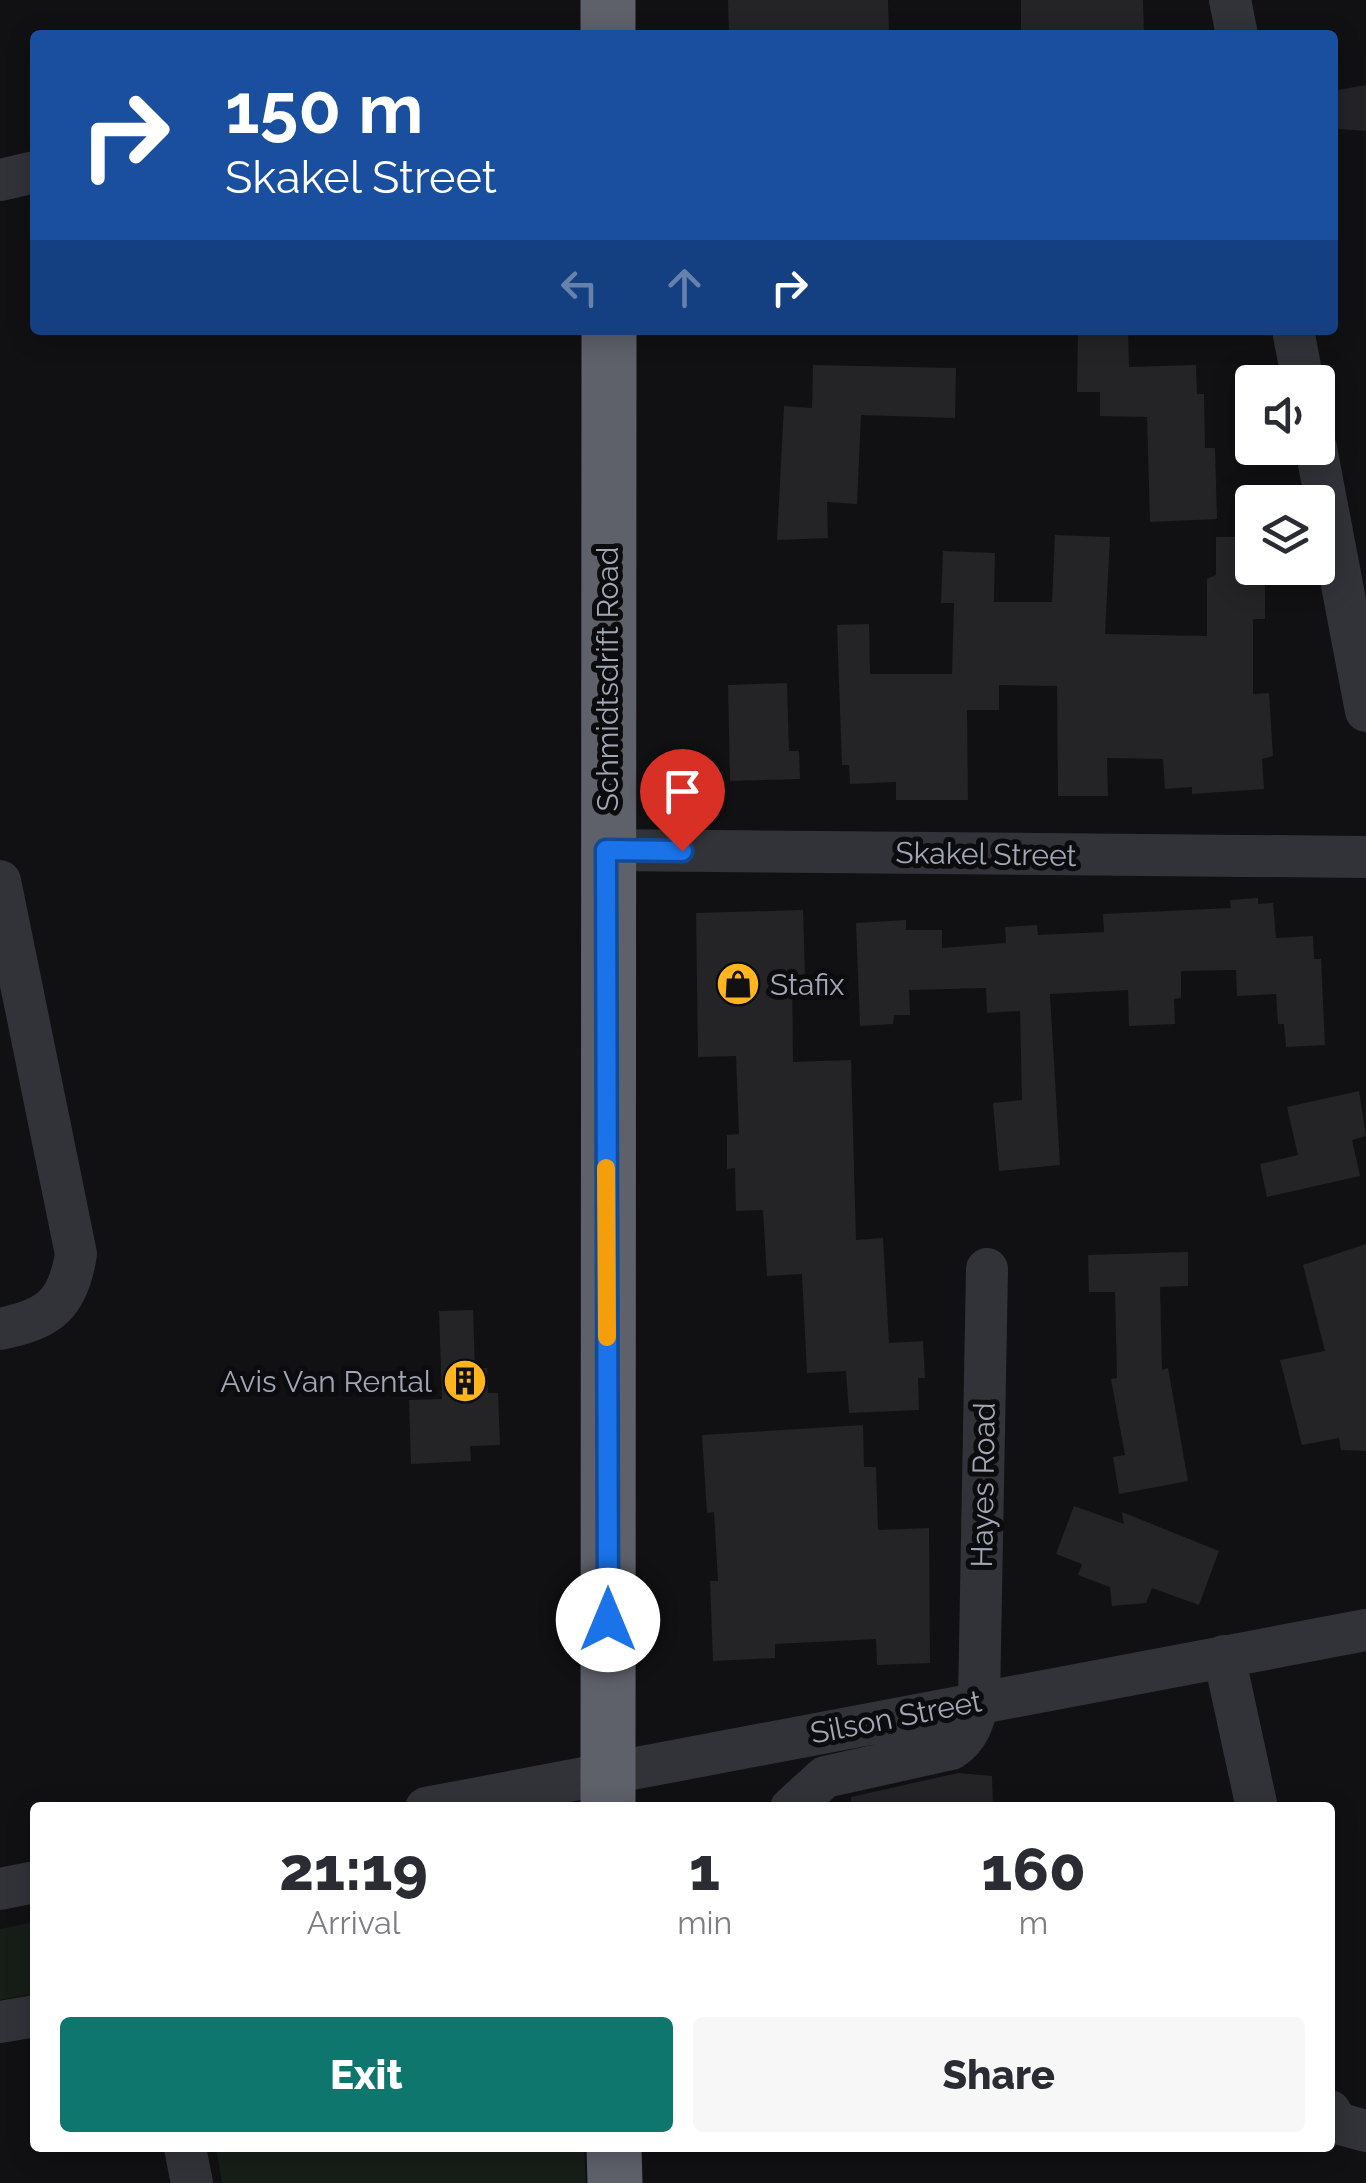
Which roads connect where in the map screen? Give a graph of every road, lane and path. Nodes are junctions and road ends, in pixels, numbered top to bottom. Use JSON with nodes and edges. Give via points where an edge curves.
{"nodes":[{"id":1,"x":1230,"y":0,"type":"edge"},
{"id":2,"x":1236,"y":30,"type":"edge"},
{"id":3,"x":30,"y":173,"type":"edge"},
{"id":4,"x":0,"y":180,"type":"edge"},
{"id":5,"x":609,"y":335,"type":"edge"},
{"id":6,"x":1294,"y":335,"type":"edge"},
{"id":7,"x":1300,"y":365,"type":"edge"},
{"id":8,"x":1319,"y":465,"type":"edge"},
{"id":9,"x":1366,"y":711,"type":"edge"},
{"id":10,"x":606,"y":850,"type":"junction"},
{"id":11,"x":1366,"y":857,"type":"edge"},
{"id":12,"x":0,"y":881,"type":"edge"},
{"id":13,"x":987,"y":1269,"type":"dead end"},
{"id":14,"x":0,"y":1329,"type":"edge"},
{"id":15,"x":1366,"y":1630,"type":"edge"},
{"id":16,"x":1224,"y":1656,"type":"junction"},
{"id":17,"x":979,"y":1700,"type":"junction"},
{"id":18,"x":608,"y":1790,"type":"edge"},
{"id":19,"x":487,"y":1802,"type":"edge"},
{"id":20,"x":796,"y":1802,"type":"edge"},
{"id":21,"x":1256,"y":1802,"type":"edge"},
{"id":22,"x":30,"y":1883,"type":"edge"},
{"id":23,"x":0,"y":1888,"type":"edge"},
{"id":24,"x":30,"y":2017,"type":"edge"},
{"id":25,"x":0,"y":2022,"type":"edge"},
{"id":26,"x":1335,"y":2119,"type":"edge"},
{"id":27,"x":1366,"y":2131,"type":"edge"},
{"id":28,"x":187,"y":2152,"type":"edge"},
{"id":29,"x":614,"y":2152,"type":"edge"},
{"id":30,"x":192,"y":2183,"type":"edge"},
{"id":31,"x":614,"y":2183,"type":"edge"}],
"edges":[{"from":1,"to":2,"type":"street"},
{"from":3,"to":4,"type":"street"},
{"from":5,"to":10,"type":"highway","name":"Schmidtsdrift Road"},
{"from":6,"to":7,"type":"street"},
{"from":8,"to":9,"type":"street"},
{"from":10,"to":11,"type":"street","name":"Skakel Street"},
{"from":10,"to":18,"type":"highway","name":"Schmidtsdrift Road"},
{"from":12,"to":14,"type":"street","via":[[76,1254],[66,1294],[52,1309],[35,1322]]},
{"from":13,"to":17,"type":"street","name":"Hayes Road"},
{"from":15,"to":16,"type":"street","name":"Silson Street"},
{"from":16,"to":17,"type":"street","name":"Silson Street"},
{"from":16,"to":21,"type":"street"},
{"from":17,"to":18,"type":"street","name":"Silson Street"},
{"from":17,"to":20,"type":"street","via":[[964,1740],[952,1749],[825,1777]]},
{"from":18,"to":19,"type":"street","name":"Silson Street"},
{"from":22,"to":23,"type":"street"},
{"from":24,"to":25,"type":"street"},
{"from":26,"to":27,"type":"street"},
{"from":28,"to":30,"type":"street"},
{"from":29,"to":31,"type":"highway"}]}
